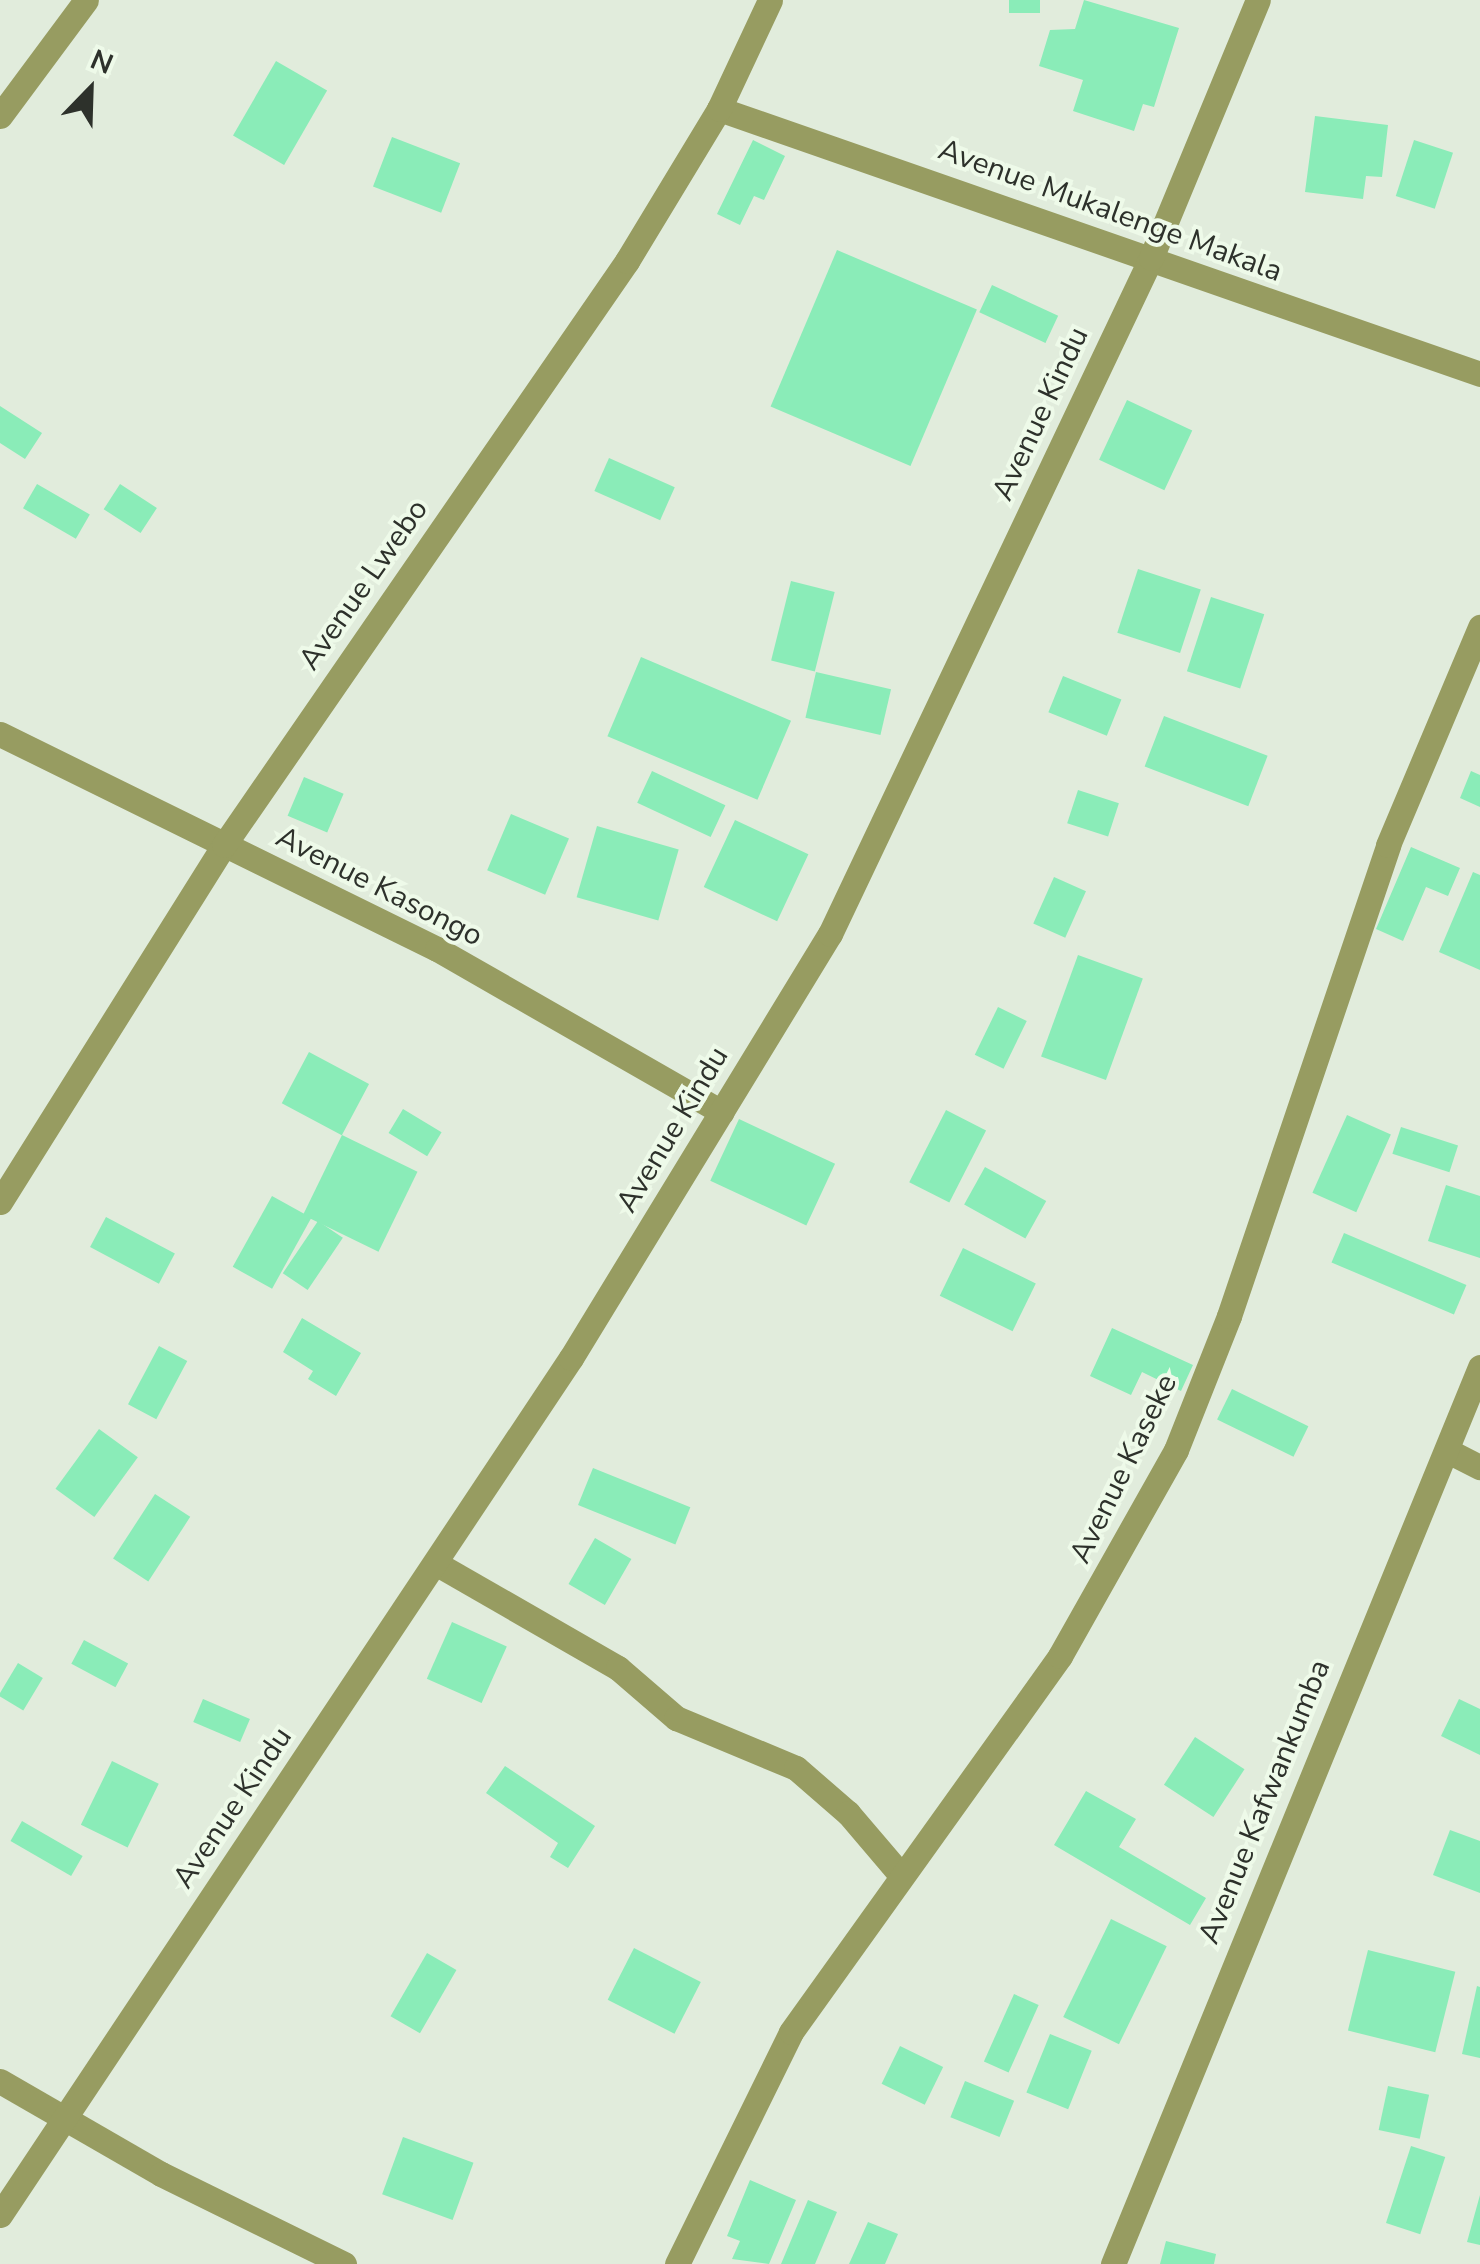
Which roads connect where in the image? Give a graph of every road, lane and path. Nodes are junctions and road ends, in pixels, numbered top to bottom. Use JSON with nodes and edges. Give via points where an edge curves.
{"nodes":[{"id":1,"x":86,"y":0,"type":"edge"},
{"id":2,"x":770,"y":0,"type":"edge"},
{"id":3,"x":1258,"y":0,"type":"edge"},
{"id":4,"x":719,"y":109,"type":"junction"},
{"id":5,"x":0,"y":116,"type":"edge"},
{"id":6,"x":1152,"y":258,"type":"junction"},
{"id":7,"x":1480,"y":374,"type":"edge"},
{"id":8,"x":1480,"y":626,"type":"edge"},
{"id":9,"x":0,"y":734,"type":"edge"},
{"id":10,"x":224,"y":845,"type":"junction"},
{"id":11,"x":722,"y":1112,"type":"junction"},
{"id":12,"x":0,"y":1202,"type":"edge"},
{"id":13,"x":1480,"y":1366,"type":"edge"},
{"id":14,"x":1448,"y":1451,"type":"junction"},
{"id":15,"x":1480,"y":1467,"type":"edge"},
{"id":16,"x":437,"y":1564,"type":"junction"},
{"id":17,"x":900,"y":1874,"type":"junction"},
{"id":18,"x":0,"y":2081,"type":"edge"},
{"id":19,"x":67,"y":2116,"type":"junction"},
{"id":20,"x":0,"y":2215,"type":"edge"},
{"id":21,"x":344,"y":2264,"type":"edge"},
{"id":22,"x":677,"y":2264,"type":"edge"},
{"id":23,"x":1113,"y":2264,"type":"edge"}],
"edges":[{"from":1,"to":5,"type":"street"},
{"from":2,"to":4,"type":"street","name":"Avenue Lwebo"},
{"from":3,"to":6,"type":"street","name":"Avenue Kindu"},
{"from":4,"to":6,"type":"street","name":"Avenue Mukalenge Makala"},
{"from":4,"to":10,"type":"street","name":"Avenue Lwebo","via":[[627,261]]},
{"from":6,"to":7,"type":"street","name":"Avenue Mukalenge Makala"},
{"from":6,"to":11,"type":"street","name":"Avenue Kindu","via":[[830,934]]},
{"from":8,"to":17,"type":"street","name":"Avenue Kaseke","via":[[1388,845],[1229,1316],[1176,1450],[1060,1656]]},
{"from":9,"to":10,"type":"street","name":"Avenue Kasongo"},
{"from":10,"to":11,"type":"street","name":"Avenue Kasongo","via":[[437,950]]},
{"from":10,"to":12,"type":"street","name":"Avenue Lwebo"},
{"from":11,"to":16,"type":"street","name":"Avenue Kindu"},
{"from":13,"to":14,"type":"street","name":"Avenue Kafwankumba"},
{"from":14,"to":15,"type":"street"},
{"from":14,"to":23,"type":"street","name":"Avenue Kafwankumba"},
{"from":16,"to":17,"type":"street","via":[[618,1668],[676,1718],[796,1768]]},
{"from":16,"to":19,"type":"street","name":"Avenue Kindu"},
{"from":17,"to":22,"type":"street","name":"Avenue Kaseke","via":[[764,2080]]},
{"from":18,"to":19,"type":"street"},
{"from":19,"to":20,"type":"street","name":"Avenue Kindu"},
{"from":19,"to":21,"type":"street","via":[[161,2174]]}]}
